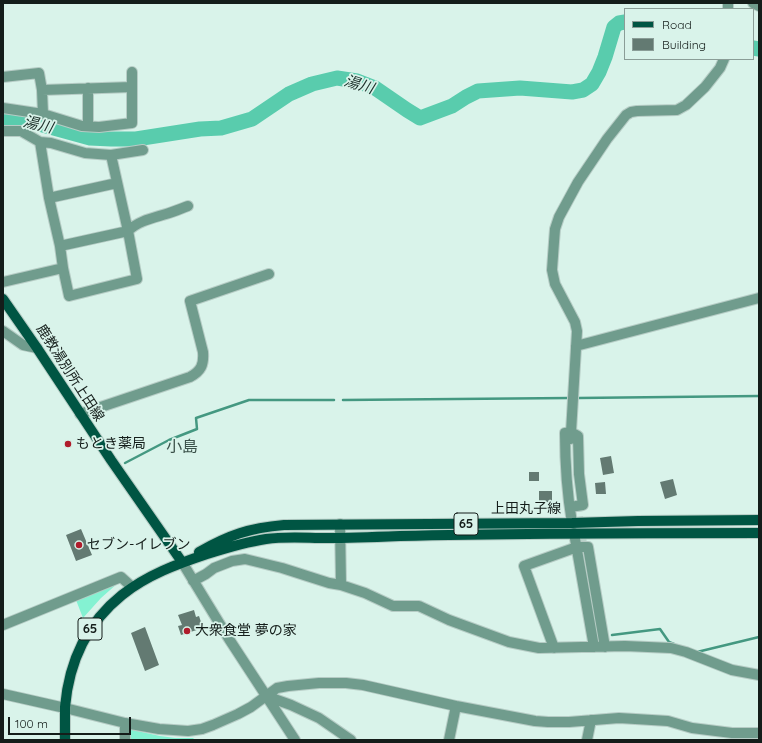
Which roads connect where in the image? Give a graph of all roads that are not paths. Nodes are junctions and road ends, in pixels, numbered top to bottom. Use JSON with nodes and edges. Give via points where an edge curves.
{"nodes":[{"id":1,"x":753,"y":3,"type":"edge"},
{"id":2,"x":759,"y":6,"type":"edge"},
{"id":3,"x":724,"y":60,"type":"edge"},
{"id":4,"x":132,"y":72,"type":"dead end"},
{"id":5,"x":3,"y":77,"type":"edge"},
{"id":6,"x":132,"y":87,"type":"junction"},
{"id":7,"x":88,"y":88,"type":"junction"},
{"id":8,"x":42,"y":90,"type":"junction"},
{"id":9,"x":3,"y":108,"type":"edge"},
{"id":10,"x":43,"y":114,"type":"junction"},
{"id":11,"x":88,"y":126,"type":"junction"},
{"id":12,"x":3,"y":131,"type":"edge"},
{"id":13,"x":40,"y":142,"type":"junction"},
{"id":14,"x":143,"y":150,"type":"dead end"},
{"id":15,"x":111,"y":155,"type":"junction"},
{"id":16,"x":117,"y":183,"type":"junction"},
{"id":17,"x":49,"y":198,"type":"junction"},
{"id":18,"x":188,"y":206,"type":"dead end"},
{"id":19,"x":128,"y":231,"type":"junction"},
{"id":20,"x":60,"y":246,"type":"junction"},
{"id":21,"x":63,"y":268,"type":"junction"},
{"id":22,"x":269,"y":274,"type":"dead end"},
{"id":23,"x":3,"y":282,"type":"edge"},
{"id":24,"x":759,"y":298,"type":"edge"},
{"id":25,"x":3,"y":299,"type":"edge"},
{"id":26,"x":3,"y":331,"type":"edge"},
{"id":27,"x":576,"y":346,"type":"junction"},
{"id":28,"x":37,"y":348,"type":"junction"},
{"id":29,"x":80,"y":414,"type":"junction"},
{"id":30,"x":571,"y":432,"type":"junction"},
{"id":31,"x":573,"y":505,"type":"junction"},
{"id":32,"x":759,"y":520,"type":"edge"},
{"id":33,"x":340,"y":524,"type":"junction"},
{"id":34,"x":573,"y":528,"type":"junction"},
{"id":35,"x":759,"y":533,"type":"edge"},
{"id":36,"x":341,"y":538,"type":"junction"},
{"id":37,"x":577,"y":547,"type":"junction"},
{"id":38,"x":584,"y":557,"type":"tunnel mouth"},
{"id":39,"x":182,"y":562,"type":"junction"},
{"id":40,"x":193,"y":581,"type":"junction"},
{"id":41,"x":341,"y":585,"type":"junction"},
{"id":42,"x":132,"y":587,"type":"junction"},
{"id":43,"x":3,"y":625,"type":"edge"},
{"id":44,"x":599,"y":647,"type":"junction"},
{"id":45,"x":554,"y":648,"type":"junction"},
{"id":46,"x":759,"y":675,"type":"edge"},
{"id":47,"x":3,"y":694,"type":"edge"},
{"id":48,"x":266,"y":696,"type":"junction"},
{"id":49,"x":456,"y":706,"type":"junction"},
{"id":50,"x":65,"y":708,"type":"junction"},
{"id":51,"x":591,"y":720,"type":"junction"},
{"id":52,"x":125,"y":723,"type":"junction"},
{"id":53,"x":759,"y":734,"type":"edge"},
{"id":54,"x":65,"y":740,"type":"edge"},
{"id":55,"x":125,"y":740,"type":"edge"},
{"id":56,"x":295,"y":740,"type":"edge"},
{"id":57,"x":351,"y":740,"type":"edge"},
{"id":58,"x":449,"y":740,"type":"edge"},
{"id":59,"x":587,"y":740,"type":"edge"}],
"edges":[{"from":1,"to":2,"type":"street"},
{"from":3,"to":27,"type":"street","via":[[705,87],[686,105],[677,110],[637,111],[626,115],[578,182],[559,217],[552,270],[555,284],[575,322]]},
{"from":4,"to":6,"type":"street"},
{"from":5,"to":8,"type":"street","via":[[39,73]]},
{"from":6,"to":7,"type":"street"},
{"from":6,"to":11,"type":"street","via":[[132,123]]},
{"from":7,"to":8,"type":"street"},
{"from":7,"to":11,"type":"street"},
{"from":8,"to":10,"type":"street"},
{"from":9,"to":10,"type":"street"},
{"from":10,"to":11,"type":"street"},
{"from":12,"to":13,"type":"street","via":[[21,131]]},
{"from":13,"to":15,"type":"street","via":[[85,153]]},
{"from":13,"to":17,"type":"street"},
{"from":14,"to":15,"type":"street"},
{"from":15,"to":16,"type":"street"},
{"from":16,"to":17,"type":"street"},
{"from":16,"to":19,"type":"street"},
{"from":17,"to":20,"type":"street"},
{"from":18,"to":19,"type":"street","via":[[133,225]]},
{"from":19,"to":20,"type":"street"},
{"from":19,"to":21,"type":"street","via":[[137,279],[69,296]]},
{"from":20,"to":21,"type":"street"},
{"from":21,"to":23,"type":"street"},
{"from":22,"to":29,"type":"street","via":[[190,301],[204,360],[196,374]]},
{"from":24,"to":27,"type":"street"},
{"from":25,"to":28,"type":"main road","name":"鹿教湯別所上田線"},
{"from":26,"to":28,"type":"street","via":[[23,345]]},
{"from":27,"to":30,"type":"street"},
{"from":28,"to":29,"type":"main road","name":"鹿教湯別所上田線"},
{"from":29,"to":39,"type":"main road","name":"鹿教湯別所上田線"},
{"from":30,"to":31,"type":"street","via":[[565,432],[565,461]]},
{"from":30,"to":31,"type":"street","via":[[578,436],[583,505]]},
{"from":31,"to":34,"type":"street"},
{"from":32,"to":34,"type":"main road","name":"上田丸子線","number":"65","via":[[638,521]]},
{"from":33,"to":34,"type":"main road","name":"上田丸子線","number":"65"},
{"from":33,"to":36,"type":"street"},
{"from":33,"to":39,"type":"main road","name":"上田丸子線","number":"65","via":[[284,525],[249,530],[222,540]]},
{"from":34,"to":35,"type":"main road","name":"上田丸子線","number":"65"},
{"from":34,"to":36,"type":"main road","name":"上田丸子線","number":"65"},
{"from":34,"to":37,"type":"street"},
{"from":36,"to":39,"type":"main road","name":"上田丸子線","number":"65","via":[[266,539]]},
{"from":36,"to":41,"type":"street"},
{"from":37,"to":44,"type":"street","via":[[588,547]]},
{"from":37,"to":45,"type":"street","via":[[524,566]]},
{"from":38,"to":44,"type":"street"},
{"from":39,"to":40,"type":"street"},
{"from":39,"to":42,"type":"main road","name":"上田丸子線","number":"65"},
{"from":40,"to":41,"type":"street","via":[[214,568],[245,559]]},
{"from":40,"to":48,"type":"street"},
{"from":41,"to":45,"type":"street","via":[[393,606],[420,606],[449,620],[509,642]]},
{"from":42,"to":43,"type":"street","via":[[121,577]]},
{"from":42,"to":50,"type":"main road","name":"上田丸子線","number":"65","via":[[108,607],[87,634],[75,659]]},
{"from":44,"to":45,"type":"street"},
{"from":44,"to":46,"type":"street","via":[[671,648],[732,670]]},
{"from":47,"to":50,"type":"street"},
{"from":48,"to":49,"type":"street","via":[[277,688],[288,686],[346,683]]},
{"from":48,"to":52,"type":"street","via":[[238,714],[202,729],[176,731]]},
{"from":48,"to":56,"type":"street"},
{"from":48,"to":57,"type":"street","via":[[319,718]]},
{"from":49,"to":51,"type":"street","via":[[535,721]]},
{"from":49,"to":58,"type":"street"},
{"from":50,"to":52,"type":"street"},
{"from":50,"to":54,"type":"main road","name":"上田丸子線","number":"65"},
{"from":51,"to":53,"type":"street","via":[[619,718],[668,721],[692,728]]},
{"from":51,"to":59,"type":"street"},
{"from":52,"to":55,"type":"street"}]}
